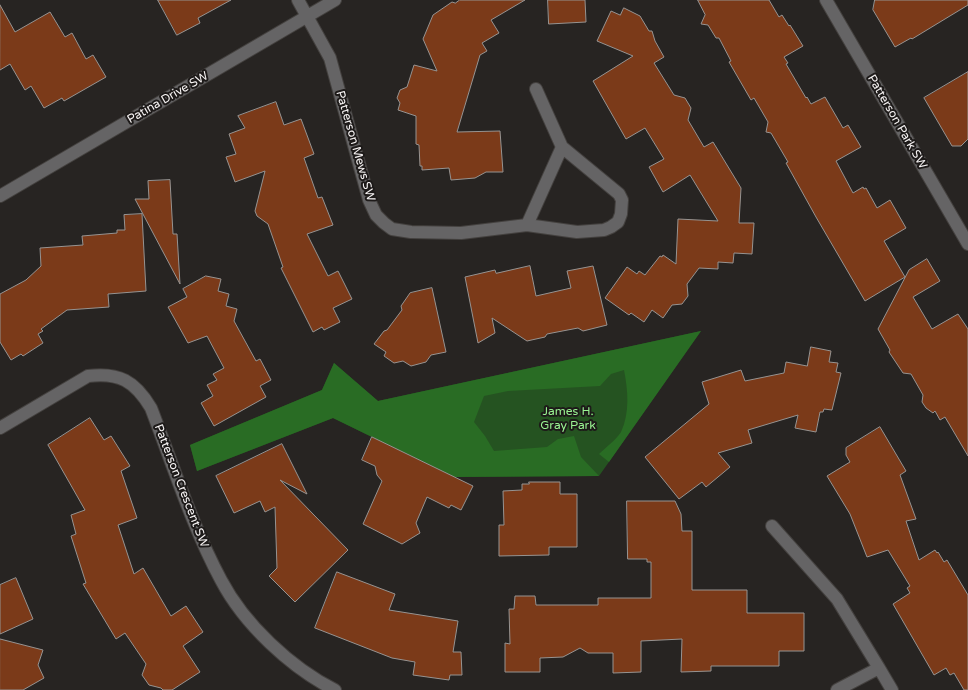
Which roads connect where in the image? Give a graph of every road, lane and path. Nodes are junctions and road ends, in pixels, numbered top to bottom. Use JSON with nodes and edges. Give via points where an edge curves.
{"nodes":[{"id":1,"x":298,"y":0,"type":"edge"},
{"id":2,"x":335,"y":0,"type":"edge"},
{"id":3,"x":826,"y":0,"type":"edge"},
{"id":4,"x":307,"y":16,"type":"junction"},
{"id":5,"x":536,"y":89,"type":"dead end"},
{"id":6,"x":562,"y":148,"type":"junction"},
{"id":7,"x":2,"y":192,"type":"edge"},
{"id":8,"x":963,"y":223,"type":"edge"},
{"id":9,"x":527,"y":226,"type":"junction"},
{"id":10,"x":968,"y":244,"type":"edge"},
{"id":11,"x":0,"y":428,"type":"edge"},
{"id":12,"x":772,"y":526,"type":"dead end"},
{"id":13,"x":879,"y":668,"type":"junction"},
{"id":14,"x":335,"y":690,"type":"edge"},
{"id":15,"x":837,"y":690,"type":"edge"},
{"id":16,"x":892,"y":690,"type":"edge"}],
"edges":[{"from":1,"to":4,"type":"street","name":"Patterson Mews SW"},
{"from":2,"to":4,"type":"street","name":"Patina Drive SW"},
{"from":3,"to":8,"type":"street","name":"Patterson Park SW"},
{"from":4,"to":7,"type":"street","name":"Patina Drive SW"},
{"from":4,"to":9,"type":"street","name":"Patterson Mews SW","via":[[330,58],[369,200],[384,223],[392,229],[411,232],[461,233]]},
{"from":5,"to":6,"type":"street","name":"Patterson Mews SW"},
{"from":6,"to":9,"type":"street"},
{"from":6,"to":9,"type":"street","name":"Patterson Mews SW","via":[[619,194],[622,214],[618,222],[604,230],[577,232]]},
{"from":8,"to":10,"type":"street","name":"Patterson Park SW"},
{"from":11,"to":14,"type":"street","name":"Patterson Crescent SW","via":[[88,376],[120,377],[132,384],[142,392],[151,408],[204,545],[222,582],[261,634],[291,661]]},
{"from":12,"to":13,"type":"street","via":[[837,600]]},
{"from":13,"to":15,"type":"street"},
{"from":13,"to":16,"type":"street"}]}
